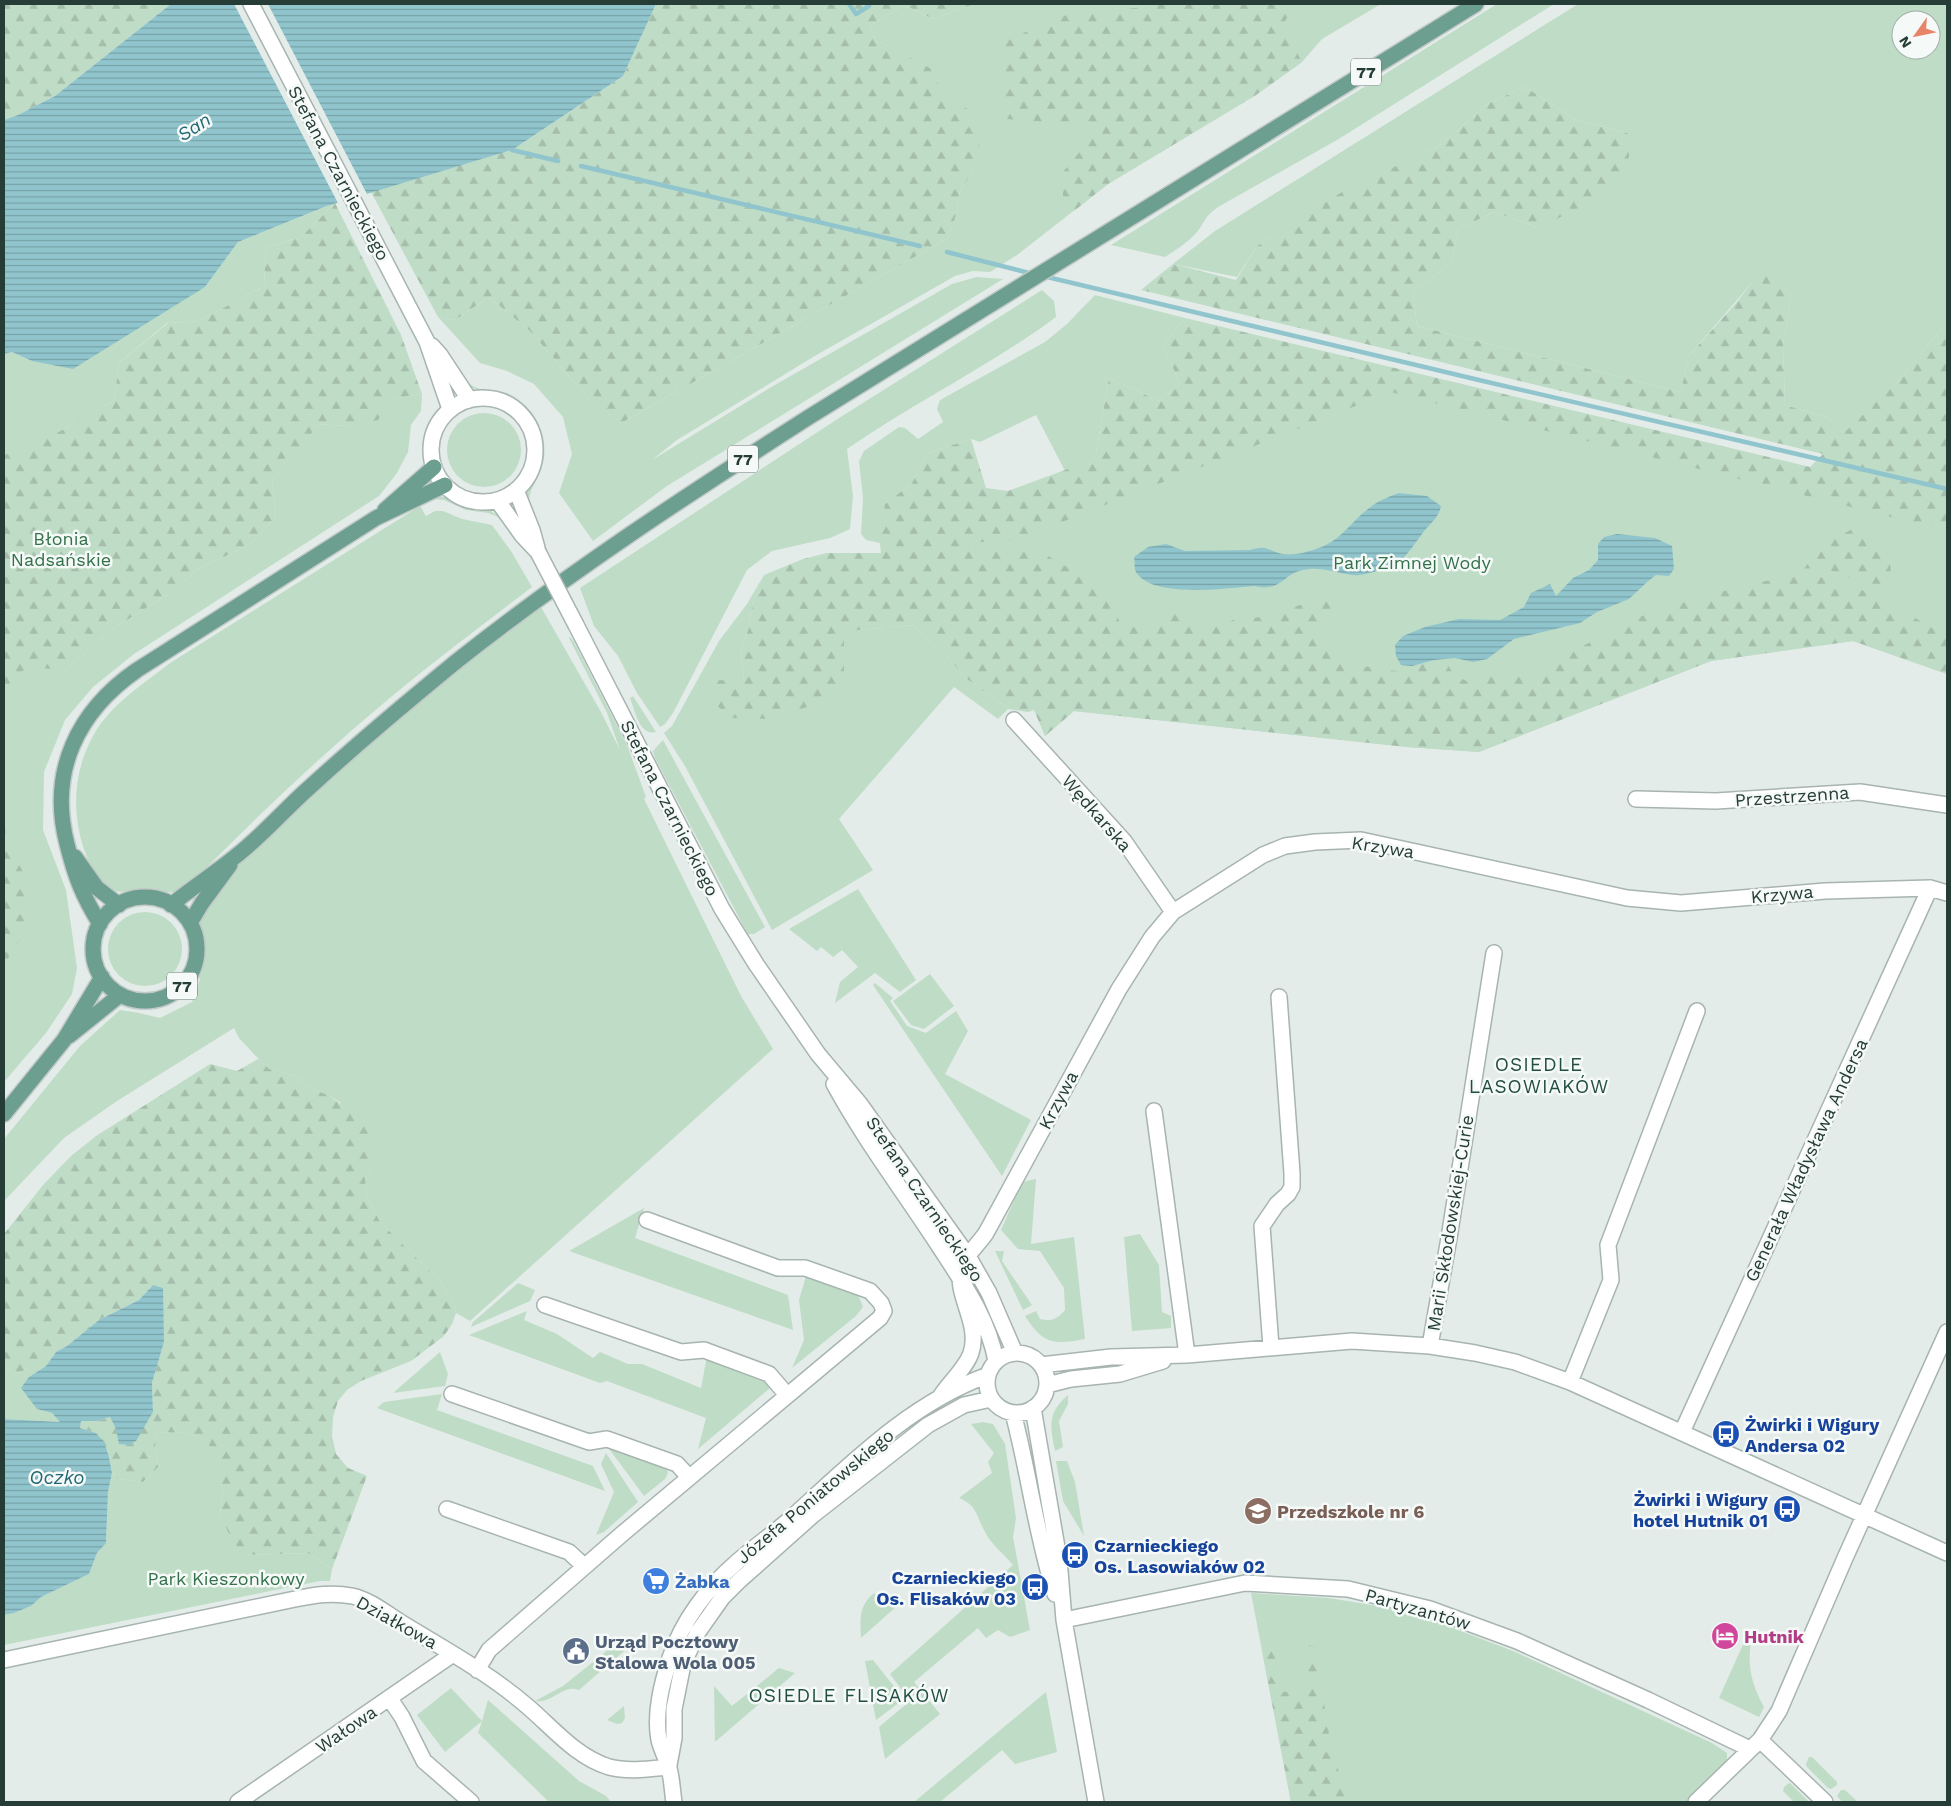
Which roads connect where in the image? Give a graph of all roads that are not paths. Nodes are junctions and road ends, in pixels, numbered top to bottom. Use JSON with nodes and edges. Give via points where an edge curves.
{"nodes":[{"id":1,"x":251,"y":4,"type":"edge"},
{"id":2,"x":1476,"y":4,"type":"edge"},
{"id":3,"x":427,"y":342,"type":"junction"},
{"id":4,"x":469,"y":399,"type":"junction"},
{"id":5,"x":450,"y":410,"type":"junction"},
{"id":6,"x":434,"y":467,"type":"junction"},
{"id":7,"x":445,"y":485,"type":"junction"},
{"id":8,"x":516,"y":490,"type":"junction"},
{"id":9,"x":497,"y":500,"type":"junction"},
{"id":10,"x":376,"y":518,"type":"junction"},
{"id":11,"x":538,"y":552,"type":"junction"},
{"id":12,"x":1014,"y":720,"type":"dead end"},
{"id":13,"x":1636,"y":799,"type":"dead end"},
{"id":14,"x":1947,"y":806,"type":"edge"},
{"id":15,"x":67,"y":845,"type":"junction"},
{"id":16,"x":236,"y":856,"type":"junction"},
{"id":17,"x":1930,"y":888,"type":"junction"},
{"id":18,"x":1947,"y":893,"type":"edge"},
{"id":19,"x":119,"y":905,"type":"junction"},
{"id":20,"x":171,"y":905,"type":"junction"},
{"id":21,"x":1172,"y":912,"type":"junction"},
{"id":22,"x":190,"y":923,"type":"junction"},
{"id":23,"x":100,"y":924,"type":"junction"},
{"id":24,"x":1494,"y":953,"type":"dead end"},
{"id":25,"x":102,"y":977,"type":"junction"},
{"id":26,"x":120,"y":995,"type":"junction"},
{"id":27,"x":1279,"y":996,"type":"dead end"},
{"id":28,"x":1697,"y":1011,"type":"dead end"},
{"id":29,"x":64,"y":1040,"type":"junction"},
{"id":30,"x":818,"y":1054,"type":"junction"},
{"id":31,"x":1154,"y":1111,"type":"dead end"},
{"id":32,"x":4,"y":1114,"type":"edge"},
{"id":33,"x":647,"y":1220,"type":"dead end"},
{"id":34,"x":968,"y":1256,"type":"junction"},
{"id":35,"x":960,"y":1277,"type":"junction"},
{"id":36,"x":545,"y":1305,"type":"dead end"},
{"id":37,"x":1947,"y":1332,"type":"edge"},
{"id":38,"x":1430,"y":1346,"type":"junction"},
{"id":39,"x":1270,"y":1347,"type":"junction"},
{"id":40,"x":1015,"y":1353,"type":"junction"},
{"id":41,"x":1187,"y":1355,"type":"junction"},
{"id":42,"x":996,"y":1361,"type":"junction"},
{"id":43,"x":1041,"y":1365,"type":"junction"},
{"id":44,"x":988,"y":1376,"type":"junction"},
{"id":45,"x":1570,"y":1382,"type":"junction"},
{"id":46,"x":1047,"y":1385,"type":"junction"},
{"id":47,"x":452,"y":1394,"type":"dead end"},
{"id":48,"x":787,"y":1395,"type":"junction"},
{"id":49,"x":940,"y":1397,"type":"junction"},
{"id":50,"x":991,"y":1399,"type":"junction"},
{"id":51,"x":1033,"y":1408,"type":"junction"},
{"id":52,"x":1013,"y":1413,"type":"junction"},
{"id":53,"x":1682,"y":1432,"type":"junction"},
{"id":54,"x":689,"y":1477,"type":"junction"},
{"id":55,"x":447,"y":1509,"type":"dead end"},
{"id":56,"x":1865,"y":1515,"type":"junction"},
{"id":57,"x":1947,"y":1552,"type":"edge"},
{"id":58,"x":584,"y":1566,"type":"junction"},
{"id":59,"x":1064,"y":1620,"type":"junction"},
{"id":60,"x":453,"y":1654,"type":"junction"},
{"id":61,"x":4,"y":1660,"type":"edge"},
{"id":62,"x":477,"y":1670,"type":"junction"},
{"id":63,"x":390,"y":1699,"type":"junction"},
{"id":64,"x":1755,"y":1745,"type":"junction"},
{"id":65,"x":669,"y":1767,"type":"junction"},
{"id":66,"x":238,"y":1802,"type":"edge"},
{"id":67,"x":470,"y":1802,"type":"edge"},
{"id":68,"x":674,"y":1802,"type":"edge"},
{"id":69,"x":1096,"y":1802,"type":"edge"},
{"id":70,"x":1696,"y":1802,"type":"edge"},
{"id":71,"x":1825,"y":1802,"type":"edge"}],
"edges":[{"from":1,"to":3,"type":"street","name":"Stefana Czarnieckiego"},
{"from":2,"to":16,"type":"main road","number":"77","via":[[718,476],[537,600],[394,713]]},
{"from":3,"to":4,"type":"street","name":"Stefana Czarnieckiego","via":[[440,355]]},
{"from":3,"to":5,"type":"street","name":"Stefana Czarnieckiego"},
{"from":4,"to":5,"type":"street"},
{"from":4,"to":8,"type":"street","via":[[487,398],[504,402],[519,412],[530,426],[535,443],[534,460],[528,477]]},
{"from":5,"to":6,"type":"street","via":[[439,422],[433,436],[431,452]]},
{"from":6,"to":7,"type":"street"},
{"from":6,"to":10,"type":"main road"},
{"from":7,"to":9,"type":"street","via":[[469,500]]},
{"from":7,"to":10,"type":"main road"},
{"from":8,"to":9,"type":"street"},
{"from":8,"to":11,"type":"street"},
{"from":9,"to":11,"type":"street"},
{"from":10,"to":15,"type":"main road","via":[[137,670],[101,700],[74,740],[63,775],[61,815]]},
{"from":11,"to":30,"type":"street","name":"Stefana Czarnieckiego","bridge":true,"via":[[722,908]]},
{"from":12,"to":21,"type":"street","name":"Wędkarska","via":[[1124,841]]},
{"from":13,"to":14,"type":"street","name":"Przestrzenna","via":[[1716,801],[1860,792]]},
{"from":15,"to":19,"type":"main road","via":[[92,883]]},
{"from":15,"to":23,"type":"main road","via":[[78,884]]},
{"from":16,"to":20,"type":"main road","number":"77"},
{"from":16,"to":22,"type":"main road","number":"77"},
{"from":17,"to":18,"type":"street","name":"Krzywa"},
{"from":17,"to":21,"type":"street","name":"Krzywa","via":[[1825,890],[1681,903],[1627,898],[1360,840],[1285,846],[1262,855]]},
{"from":17,"to":53,"type":"street","name":"Generała Władysława Andersa"},
{"from":19,"to":20,"type":"main road","via":[[148,898]]},
{"from":19,"to":23,"type":"main road"},
{"from":20,"to":22,"type":"main road"},
{"from":21,"to":34,"type":"street","name":"Krzywa","via":[[1119,989],[986,1233]]},
{"from":22,"to":26,"type":"main road","number":"77","via":[[197,956],[194,969],[183,986],[153,1001]]},
{"from":23,"to":25,"type":"main road","via":[[94,947],[96,965]]},
{"from":24,"to":38,"type":"street","name":"Marii Skłodowskiej-Curie"},
{"from":25,"to":26,"type":"main road"},
{"from":25,"to":29,"type":"main road"},
{"from":26,"to":29,"type":"main road"},
{"from":27,"to":39,"type":"street","via":[[1292,1187],[1262,1226]]},
{"from":28,"to":45,"type":"street","via":[[1608,1245],[1611,1280]]},
{"from":29,"to":32,"type":"main road"},
{"from":30,"to":34,"type":"street","name":"Stefana Czarnieckiego","via":[[860,1104]]},
{"from":30,"to":35,"type":"street","name":"Stefana Czarnieckiego","via":[[855,1122]]},
{"from":31,"to":41,"type":"street"},
{"from":33,"to":48,"type":"street","via":[[778,1268],[804,1268],[870,1291],[881,1303],[884,1311],[880,1318]]},
{"from":34,"to":35,"type":"street","name":"Krzywa"},
{"from":34,"to":40,"type":"street","name":"Stefana Czarnieckiego"},
{"from":35,"to":42,"type":"street","name":"Stefana Czarnieckiego","via":[[982,1316]]},
{"from":35,"to":49,"type":"street","via":[[972,1322],[973,1342],[964,1366]]},
{"from":36,"to":48,"type":"street","via":[[681,1352],[704,1350],[769,1374]]},
{"from":37,"to":56,"type":"street"},
{"from":38,"to":39,"type":"street","via":[[1352,1341]]},
{"from":38,"to":45,"type":"street","via":[[1516,1362]]},
{"from":39,"to":41,"type":"street"},
{"from":40,"to":42,"type":"street"},
{"from":40,"to":43,"type":"street","via":[[1034,1358]]},
{"from":41,"to":43,"type":"street","via":[[1112,1357]]},
{"from":41,"to":46,"type":"street","via":[[1120,1374]]},
{"from":42,"to":44,"type":"street"},
{"from":43,"to":46,"type":"street"},
{"from":44,"to":49,"type":"street","name":"Józefa Poniatowskiego"},
{"from":44,"to":50,"type":"street"},
{"from":45,"to":53,"type":"street"},
{"from":46,"to":51,"type":"street","via":[[1045,1394]]},
{"from":47,"to":54,"type":"street","via":[[589,1442],[607,1439],[676,1464]]},
{"from":48,"to":54,"type":"street"},
{"from":49,"to":65,"type":"street","name":"Józefa Poniatowskiego","via":[[914,1413],[836,1474],[775,1532],[738,1561],[688,1619],[670,1656],[658,1709],[659,1741]]},
{"from":50,"to":52,"type":"street"},
{"from":50,"to":65,"type":"street","name":"Józefa Poniatowskiego","via":[[964,1404],[928,1425],[813,1515],[722,1598],[698,1632],[683,1664],[674,1709]]},
{"from":51,"to":52,"type":"street"},
{"from":51,"to":59,"type":"street","via":[[1059,1560]]},
{"from":52,"to":59,"type":"street","via":[[1045,1561]]},
{"from":53,"to":56,"type":"street"},
{"from":54,"to":58,"type":"street"},
{"from":55,"to":58,"type":"street","via":[[569,1552]]},
{"from":56,"to":57,"type":"street"},
{"from":56,"to":64,"type":"street","via":[[1779,1710]]},
{"from":58,"to":62,"type":"street","via":[[489,1650]]},
{"from":59,"to":64,"type":"street","name":"Partyzantów","via":[[1245,1583],[1348,1589],[1430,1609],[1517,1641]]},
{"from":59,"to":69,"type":"street"},
{"from":60,"to":61,"type":"street","name":"Działkowa","via":[[359,1598],[324,1593]]},
{"from":60,"to":62,"type":"street","name":"Działkowa"},
{"from":60,"to":63,"type":"street","name":"Wałowa"},
{"from":62,"to":65,"type":"street","name":"Działkowa","via":[[594,1761],[618,1769]]},
{"from":63,"to":66,"type":"street","name":"Wałowa"},
{"from":63,"to":67,"type":"street","via":[[424,1761]]},
{"from":64,"to":70,"type":"street"},
{"from":64,"to":71,"type":"street","name":"Partyzantów"},
{"from":65,"to":68,"type":"street","name":"Józefa Poniatowskiego"}]}
